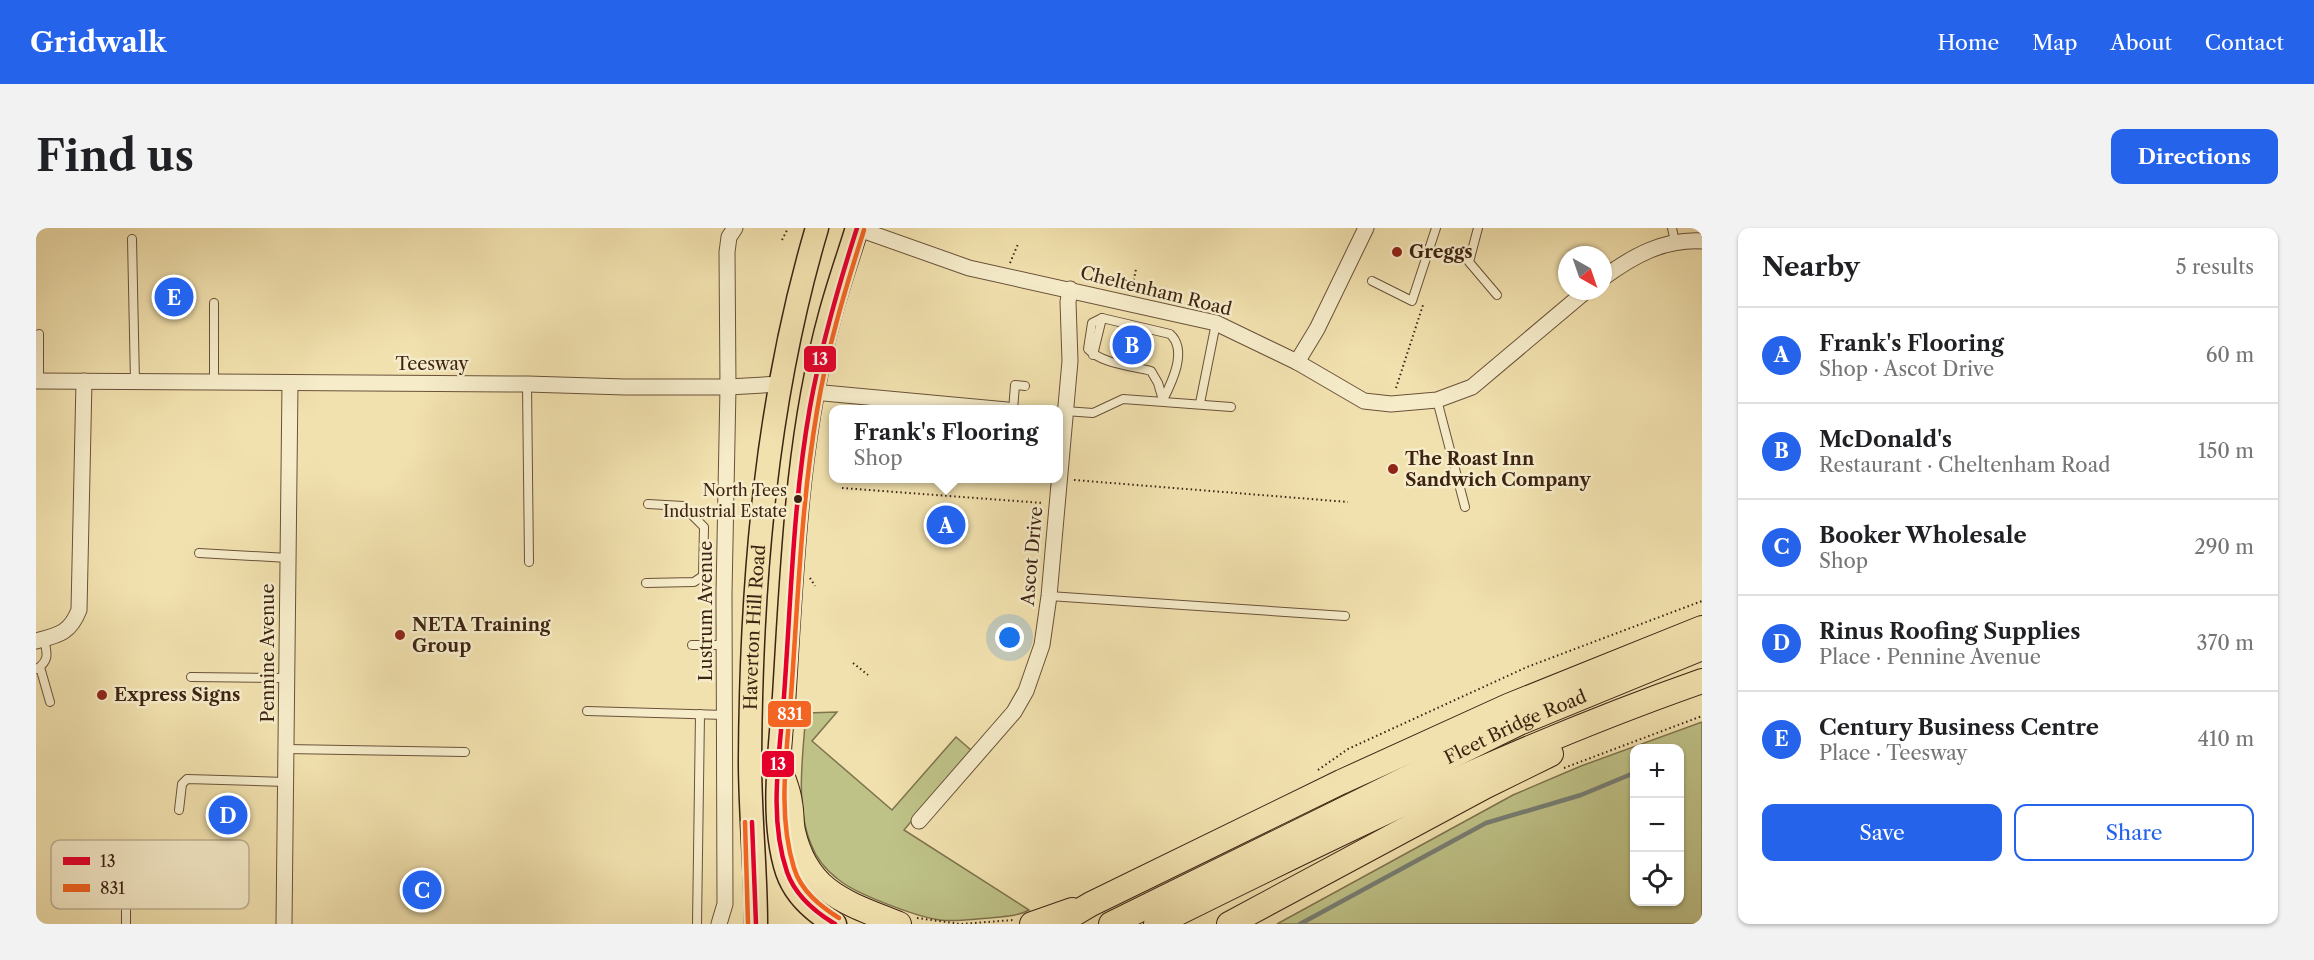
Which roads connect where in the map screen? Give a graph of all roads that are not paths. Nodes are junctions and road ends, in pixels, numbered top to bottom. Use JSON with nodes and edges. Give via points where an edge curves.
{"nodes":[{"id":1,"x":735,"y":228,"type":"edge"},
{"id":2,"x":817,"y":228,"type":"edge"},
{"id":3,"x":856,"y":228,"type":"edge"},
{"id":4,"x":1366,"y":228,"type":"edge"},
{"id":5,"x":1436,"y":228,"type":"edge"},
{"id":6,"x":1478,"y":228,"type":"edge"},
{"id":7,"x":1673,"y":235,"type":"edge"},
{"id":8,"x":132,"y":239,"type":"dead end"},
{"id":9,"x":1702,"y":241,"type":"edge"},
{"id":10,"x":1612,"y":272,"type":"edge"},
{"id":11,"x":1372,"y":281,"type":"dead end"},
{"id":12,"x":1070,"y":290,"type":"junction"},
{"id":13,"x":1497,"y":295,"type":"dead end"},
{"id":14,"x":1575,"y":300,"type":"edge"},
{"id":15,"x":214,"y":303,"type":"dead end"},
{"id":16,"x":1216,"y":323,"type":"junction"},
{"id":17,"x":39,"y":334,"type":"dead end"},
{"id":18,"x":1297,"y":362,"type":"junction"},
{"id":19,"x":38,"y":381,"type":"edge"},
{"id":20,"x":84,"y":381,"type":"junction"},
{"id":21,"x":135,"y":381,"type":"junction"},
{"id":22,"x":214,"y":382,"type":"junction"},
{"id":23,"x":290,"y":383,"type":"junction"},
{"id":24,"x":527,"y":384,"type":"junction"},
{"id":25,"x":780,"y":384,"type":"junction"},
{"id":26,"x":1025,"y":386,"type":"dead end"},
{"id":27,"x":728,"y":387,"type":"junction"},
{"id":28,"x":813,"y":392,"type":"junction"},
{"id":29,"x":1163,"y":400,"type":"junction"},
{"id":30,"x":1437,"y":400,"type":"junction"},
{"id":31,"x":1200,"y":403,"type":"junction"},
{"id":32,"x":953,"y":405,"type":"edge"},
{"id":33,"x":1013,"y":405,"type":"edge"},
{"id":34,"x":1063,"y":405,"type":"edge"},
{"id":35,"x":1231,"y":407,"type":"dead end"},
{"id":36,"x":1063,"y":411,"type":"edge"},
{"id":37,"x":1059,"y":483,"type":"edge"},
{"id":38,"x":648,"y":504,"type":"dead end"},
{"id":39,"x":1465,"y":507,"type":"dead end"},
{"id":40,"x":200,"y":554,"type":"dead end"},
{"id":41,"x":288,"y":558,"type":"junction"},
{"id":42,"x":529,"y":562,"type":"dead end"},
{"id":43,"x":646,"y":583,"type":"dead end"},
{"id":44,"x":1049,"y":596,"type":"junction"},
{"id":45,"x":1345,"y":616,"type":"dead end"},
{"id":46,"x":1702,"y":628,"type":"edge"},
{"id":47,"x":40,"y":640,"type":"edge"},
{"id":48,"x":692,"y":645,"type":"dead end"},
{"id":49,"x":724,"y":645,"type":"junction"},
{"id":50,"x":1702,"y":648,"type":"edge"},
{"id":51,"x":38,"y":668,"type":"edge"},
{"id":52,"x":191,"y":677,"type":"dead end"},
{"id":53,"x":287,"y":678,"type":"junction"},
{"id":54,"x":1702,"y":681,"type":"edge"},
{"id":55,"x":1702,"y":698,"type":"edge"},
{"id":56,"x":50,"y":702,"type":"dead end"},
{"id":57,"x":587,"y":711,"type":"dead end"},
{"id":58,"x":700,"y":714,"type":"junction"},
{"id":59,"x":725,"y":715,"type":"junction"},
{"id":60,"x":286,"y":749,"type":"junction"},
{"id":61,"x":465,"y":752,"type":"dead end"},
{"id":62,"x":780,"y":768,"type":"junction"},
{"id":63,"x":286,"y":782,"type":"junction"},
{"id":64,"x":179,"y":810,"type":"dead end"},
{"id":65,"x":919,"y":821,"type":"dead end"},
{"id":66,"x":1338,"y":822,"type":"junction"},
{"id":67,"x":1091,"y":903,"type":"junction"},
{"id":68,"x":906,"y":920,"type":"edge"},
{"id":69,"x":284,"y":924,"type":"edge"},
{"id":70,"x":698,"y":924,"type":"edge"},
{"id":71,"x":719,"y":924,"type":"edge"},
{"id":72,"x":756,"y":924,"type":"edge"},
{"id":73,"x":835,"y":924,"type":"edge"},
{"id":74,"x":1032,"y":924,"type":"edge"},
{"id":75,"x":1057,"y":924,"type":"edge"},
{"id":76,"x":1111,"y":924,"type":"edge"},
{"id":77,"x":1156,"y":924,"type":"edge"},
{"id":78,"x":1229,"y":924,"type":"edge"}],
"edges":[{"from":1,"to":27,"type":"street","name":"Lustrum Avenue","via":[[727,252]]},
{"from":2,"to":25,"type":"main road","name":"Haverton Hill Road"},
{"from":3,"to":12,"type":"street","name":"Cheltenham Road","via":[[969,268]]},
{"from":3,"to":28,"type":"main road","name":"Haverton Hill Road","via":[[830,315]]},
{"from":4,"to":18,"type":"street"},
{"from":5,"to":11,"type":"lane","via":[[1412,301]]},
{"from":6,"to":13,"type":"lane","via":[[1469,262]]},
{"from":7,"to":9,"type":"street"},
{"from":7,"to":10,"type":"street"},
{"from":8,"to":21,"type":"lane"},
{"from":12,"to":16,"type":"street","name":"Cheltenham Road"},
{"from":12,"to":34,"type":"street","name":"Ascot Drive","via":[[1070,361]]},
{"from":14,"to":30,"type":"street","name":"Cheltenham Road","via":[[1472,387]]},
{"from":15,"to":22,"type":"lane"},
{"from":16,"to":18,"type":"street","name":"Cheltenham Road"},
{"from":16,"to":31,"type":"lane"},
{"from":17,"to":19,"type":"lane"},
{"from":18,"to":30,"type":"street","name":"Cheltenham Road","via":[[1364,400],[1391,404]]},
{"from":19,"to":20,"type":"street","name":"Teesway"},
{"from":20,"to":21,"type":"street","name":"Teesway"},
{"from":20,"to":47,"type":"street","via":[[79,610],[67,630]]},
{"from":21,"to":22,"type":"street","name":"Teesway"},
{"from":22,"to":23,"type":"street","name":"Teesway"},
{"from":23,"to":24,"type":"street","name":"Teesway"},
{"from":23,"to":41,"type":"street","name":"Pennine Avenue"},
{"from":24,"to":27,"type":"street","name":"Teesway"},
{"from":24,"to":42,"type":"lane"},
{"from":25,"to":27,"type":"street","name":"Teesway"},
{"from":25,"to":72,"type":"main road","name":"Haverton Hill Road","via":[[755,596],[750,760]]},
{"from":26,"to":33,"type":"lane","via":[[1015,385]]},
{"from":27,"to":49,"type":"street","name":"Lustrum Avenue"},
{"from":28,"to":32,"type":"street"},
{"from":28,"to":62,"type":"main road","name":"Haverton Hill Road","via":[[799,485]]},
{"from":29,"to":29,"type":"lane","via":[[1151,371],[1093,355],[1088,349],[1092,323],[1102,318],[1170,334],[1177,340],[1177,361]]},
{"from":29,"to":31,"type":"lane"},
{"from":29,"to":36,"type":"lane","via":[[1123,399],[1093,413]]},
{"from":30,"to":39,"type":"lane"},
{"from":31,"to":35,"type":"lane"},
{"from":37,"to":44,"type":"street","name":"Ascot Drive"},
{"from":38,"to":43,"type":"lane","via":[[683,506],[704,527],[703,576],[694,582]]},
{"from":40,"to":41,"type":"lane"},
{"from":41,"to":53,"type":"street","name":"Pennine Avenue"},
{"from":44,"to":45,"type":"lane"},
{"from":44,"to":65,"type":"street","name":"Ascot Drive","via":[[1042,645],[1026,692],[1014,712]]},
{"from":46,"to":67,"type":"highway","via":[[1508,706]]},
{"from":47,"to":51,"type":"lane","via":[[48,657]]},
{"from":48,"to":49,"type":"lane"},
{"from":49,"to":59,"type":"street","name":"Lustrum Avenue"},
{"from":50,"to":66,"type":"highway","name":"Fleet Bridge Road","via":[[1519,723]]},
{"from":51,"to":56,"type":"lane"},
{"from":52,"to":53,"type":"lane"},
{"from":53,"to":60,"type":"street","name":"Pennine Avenue"},
{"from":54,"to":66,"type":"highway","name":"Fleet Bridge Road"},
{"from":55,"to":78,"type":"highway","via":[[1550,754]]},
{"from":57,"to":58,"type":"lane"},
{"from":58,"to":59,"type":"lane"},
{"from":58,"to":70,"type":"lane"},
{"from":59,"to":71,"type":"street","name":"Lustrum Avenue","via":[[725,904]]},
{"from":60,"to":61,"type":"lane"},
{"from":60,"to":63,"type":"street","name":"Pennine Avenue"},
{"from":62,"to":68,"type":"highway","via":[[790,800],[793,831],[817,881],[842,900]]},
{"from":62,"to":73,"type":"main road","name":"Haverton Hill Road","via":[[778,831],[788,873],[799,895],[819,915]]},
{"from":63,"to":64,"type":"lane","via":[[187,779],[182,784]]},
{"from":63,"to":69,"type":"street","name":"Pennine Avenue"},
{"from":66,"to":76,"type":"highway"},
{"from":66,"to":77,"type":"highway"},
{"from":67,"to":74,"type":"highway"},
{"from":67,"to":75,"type":"highway"}]}
